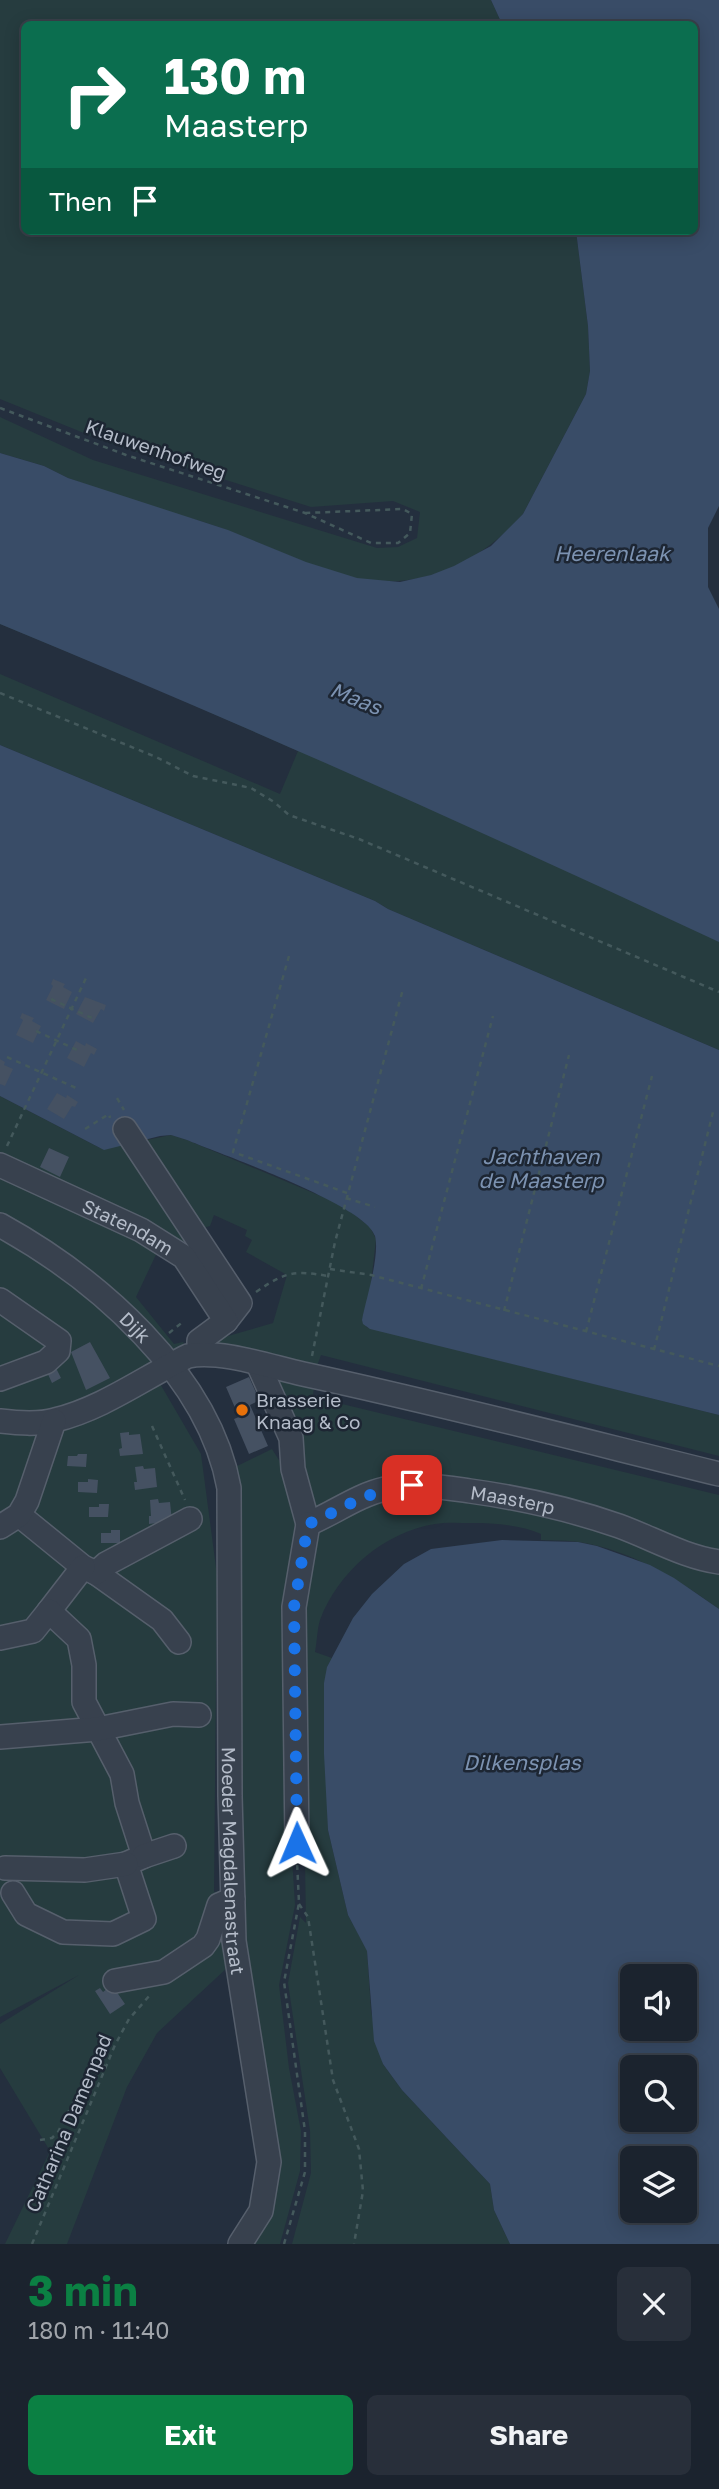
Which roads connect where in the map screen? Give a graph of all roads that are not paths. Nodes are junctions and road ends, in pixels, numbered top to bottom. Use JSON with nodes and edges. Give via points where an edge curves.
{"nodes":[{"id":1,"x":117,"y":1122,"type":"road end"},
{"id":2,"x":0,"y":1165,"type":"edge"},
{"id":3,"x":0,"y":1226,"type":"edge"},
{"id":4,"x":0,"y":1300,"type":"edge"},
{"id":5,"x":233,"y":1312,"type":"junction"},
{"id":6,"x":199,"y":1353,"type":"junction"},
{"id":7,"x":171,"y":1364,"type":"junction"},
{"id":8,"x":258,"y":1364,"type":"junction"},
{"id":9,"x":0,"y":1379,"type":"edge"},
{"id":10,"x":0,"y":1421,"type":"edge"},
{"id":11,"x":54,"y":1421,"type":"junction"},
{"id":12,"x":225,"y":1467,"type":"joint"},
{"id":13,"x":719,"y":1474,"type":"edge"},
{"id":14,"x":190,"y":1519,"type":"road end"},
{"id":15,"x":10,"y":1521,"type":"edge"},
{"id":16,"x":308,"y":1524,"type":"junction"},
{"id":17,"x":719,"y":1562,"type":"edge"},
{"id":18,"x":90,"y":1570,"type":"junction"},
{"id":19,"x":49,"y":1611,"type":"junction"},
{"id":20,"x":0,"y":1638,"type":"edge"},
{"id":21,"x":179,"y":1642,"type":"dead end"},
{"id":22,"x":199,"y":1715,"type":"dead end"},
{"id":23,"x":98,"y":1729,"type":"junction"},
{"id":24,"x":0,"y":1737,"type":"edge"},
{"id":25,"x":297,"y":1843,"type":"road end"},
{"id":26,"x":174,"y":1846,"type":"dead end"},
{"id":27,"x":135,"y":1860,"type":"junction"},
{"id":28,"x":3,"y":1862,"type":"edge"},
{"id":29,"x":7,"y":1896,"type":"edge"},
{"id":30,"x":233,"y":1899,"type":"junction"},
{"id":31,"x":116,"y":1981,"type":"dead end"},
{"id":32,"x":240,"y":2244,"type":"edge"}],
"edges":[{"from":1,"to":5,"type":"street","name":"Statendam"},
{"from":2,"to":5,"type":"street","name":"Statendam","via":[[141,1230],[184,1257]]},
{"from":3,"to":7,"type":"street","name":"Dijk","via":[[89,1283]]},
{"from":4,"to":9,"type":"street","via":[[59,1342],[58,1351],[46,1362]]},
{"from":5,"to":6,"type":"street","via":[[199,1341]]},
{"from":6,"to":7,"type":"street"},
{"from":6,"to":8,"type":"street"},
{"from":7,"to":11,"type":"street","via":[[100,1403]]},
{"from":7,"to":12,"type":"street","name":"Dijk","via":[[205,1419]]},
{"from":8,"to":13,"type":"street"},
{"from":8,"to":16,"type":"street","via":[[291,1438],[293,1469]]},
{"from":10,"to":11,"type":"street"},
{"from":11,"to":15,"type":"street","via":[[39,1471]]},
{"from":12,"to":30,"type":"street","name":"Moeder Magdalenastraat","via":[[229,1488]]},
{"from":14,"to":18,"type":"street"},
{"from":15,"to":18,"type":"street"},
{"from":16,"to":17,"type":"street","name":"Maasterp","via":[[384,1489],[412,1485],[450,1488],[576,1511]]},
{"from":16,"to":25,"type":"street","via":[[294,1607]]},
{"from":18,"to":19,"type":"street"},
{"from":18,"to":21,"type":"street","via":[[162,1620]]},
{"from":19,"to":20,"type":"street","via":[[33,1631]]},
{"from":19,"to":23,"type":"street","via":[[79,1639],[84,1702]]},
{"from":22,"to":23,"type":"street","via":[[173,1714]]},
{"from":23,"to":24,"type":"street"},
{"from":23,"to":27,"type":"street","via":[[122,1774]]},
{"from":26,"to":27,"type":"street"},
{"from":27,"to":28,"type":"street","via":[[85,1870]]},
{"from":27,"to":29,"type":"street","via":[[144,1919],[113,1934],[63,1932],[26,1914]]},
{"from":28,"to":29,"type":"street"},
{"from":30,"to":31,"type":"street","via":[[219,1905],[203,1945],[164,1972]]},
{"from":30,"to":32,"type":"street","name":"Moeder Magdalenastraat","via":[[234,1941],[269,2162],[261,2211]]}]}
